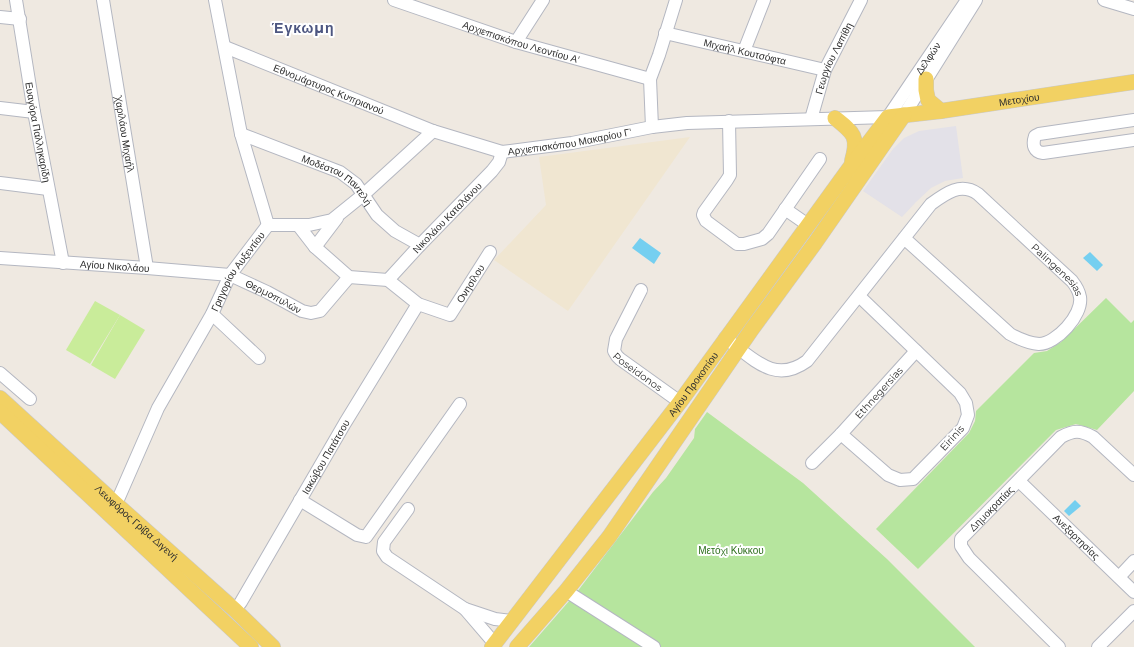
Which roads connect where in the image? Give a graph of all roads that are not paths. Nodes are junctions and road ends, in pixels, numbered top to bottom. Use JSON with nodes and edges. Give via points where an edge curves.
{"nodes":[{"id":1,"x":16,"y":0,"type":"edge"},
{"id":2,"x":103,"y":0,"type":"edge"},
{"id":3,"x":215,"y":0,"type":"edge"},
{"id":4,"x":394,"y":0,"type":"edge"},
{"id":5,"x":543,"y":0,"type":"edge"},
{"id":6,"x":764,"y":0,"type":"edge"},
{"id":7,"x":861,"y":0,"type":"edge"},
{"id":8,"x":967,"y":0,"type":"edge"},
{"id":9,"x":976,"y":0,"type":"edge"},
{"id":10,"x":1104,"y":0,"type":"edge"},
{"id":11,"x":672,"y":1,"type":"edge"},
{"id":12,"x":1134,"y":9,"type":"edge"},
{"id":13,"x":0,"y":17,"type":"edge"},
{"id":14,"x":20,"y":19,"type":"junction"},
{"id":15,"x":665,"y":33,"type":"junction"},
{"id":16,"x":516,"y":42,"type":"junction"},
{"id":17,"x":225,"y":47,"type":"junction"},
{"id":18,"x":744,"y":51,"type":"junction"},
{"id":19,"x":825,"y":70,"type":"junction"},
{"id":20,"x":650,"y":79,"type":"junction"},
{"id":21,"x":926,"y":79,"type":"junction"},
{"id":22,"x":1134,"y":82,"type":"edge"},
{"id":23,"x":0,"y":108,"type":"edge"},
{"id":24,"x":941,"y":111,"type":"junction"},
{"id":25,"x":34,"y":112,"type":"junction"},
{"id":26,"x":904,"y":115,"type":"junction"},
{"id":27,"x":888,"y":116,"type":"junction"},
{"id":28,"x":835,"y":118,"type":"junction"},
{"id":29,"x":812,"y":119,"type":"junction"},
{"id":30,"x":1134,"y":120,"type":"edge"},
{"id":31,"x":729,"y":121,"type":"junction"},
{"id":32,"x":652,"y":127,"type":"junction"},
{"id":33,"x":433,"y":131,"type":"junction"},
{"id":34,"x":241,"y":134,"type":"junction"},
{"id":35,"x":1134,"y":140,"type":"edge"},
{"id":36,"x":502,"y":152,"type":"junction"},
{"id":37,"x":820,"y":159,"type":"dead end"},
{"id":38,"x":851,"y":166,"type":"junction"},
{"id":39,"x":0,"y":183,"type":"edge"},
{"id":40,"x":48,"y":189,"type":"junction"},
{"id":41,"x":363,"y":196,"type":"junction"},
{"id":42,"x":785,"y":209,"type":"junction"},
{"id":43,"x":340,"y":214,"type":"junction"},
{"id":44,"x":268,"y":225,"type":"junction"},
{"id":45,"x":298,"y":225,"type":"junction"},
{"id":46,"x":808,"y":225,"type":"junction"},
{"id":47,"x":904,"y":238,"type":"junction"},
{"id":48,"x":420,"y":245,"type":"junction"},
{"id":49,"x":315,"y":247,"type":"junction"},
{"id":50,"x":490,"y":252,"type":"dead end"},
{"id":51,"x":0,"y":258,"type":"edge"},
{"id":52,"x":63,"y":263,"type":"junction"},
{"id":53,"x":147,"y":268,"type":"junction"},
{"id":54,"x":230,"y":276,"type":"junction"},
{"id":55,"x":349,"y":277,"type":"junction"},
{"id":56,"x":388,"y":280,"type":"junction"},
{"id":57,"x":641,"y":290,"type":"dead end"},
{"id":58,"x":859,"y":296,"type":"junction"},
{"id":59,"x":418,"y":304,"type":"junction"},
{"id":60,"x":212,"y":314,"type":"junction"},
{"id":61,"x":725,"y":338,"type":"junction"},
{"id":62,"x":739,"y":348,"type":"junction"},
{"id":63,"x":916,"y":352,"type":"junction"},
{"id":64,"x":259,"y":358,"type":"dead end"},
{"id":65,"x":0,"y":374,"type":"edge"},
{"id":66,"x":0,"y":398,"type":"edge"},
{"id":67,"x":30,"y":399,"type":"dead end"},
{"id":68,"x":680,"y":402,"type":"junction"},
{"id":69,"x":460,"y":404,"type":"dead end"},
{"id":70,"x":0,"y":412,"type":"edge"},
{"id":71,"x":841,"y":434,"type":"junction"},
{"id":72,"x":812,"y":463,"type":"dead end"},
{"id":73,"x":1134,"y":475,"type":"edge"},
{"id":74,"x":1019,"y":481,"type":"junction"},
{"id":75,"x":300,"y":500,"type":"junction"},
{"id":76,"x":116,"y":504,"type":"junction"},
{"id":77,"x":408,"y":509,"type":"dead end"},
{"id":78,"x":1134,"y":561,"type":"edge"},
{"id":79,"x":1119,"y":577,"type":"junction"},
{"id":80,"x":566,"y":591,"type":"junction"},
{"id":81,"x":1134,"y":592,"type":"edge"},
{"id":82,"x":465,"y":609,"type":"junction"},
{"id":83,"x":235,"y":610,"type":"junction"},
{"id":84,"x":1134,"y":611,"type":"edge"},
{"id":85,"x":512,"y":621,"type":"junction"},
{"id":86,"x":494,"y":645,"type":"edge"},
{"id":87,"x":251,"y":647,"type":"edge"},
{"id":88,"x":273,"y":647,"type":"edge"},
{"id":89,"x":517,"y":647,"type":"edge"},
{"id":90,"x":654,"y":647,"type":"edge"},
{"id":91,"x":1059,"y":647,"type":"edge"},
{"id":92,"x":1098,"y":647,"type":"edge"}],
"edges":[{"from":1,"to":14,"type":"street","name":"Ευαγόρα Παλληκαρίδη"},
{"from":2,"to":53,"type":"street","name":"Χαριλάου Μιχαήλ"},
{"from":3,"to":17,"type":"street","name":"Γρηγορίου Αυξεντίου"},
{"from":4,"to":16,"type":"street","name":"Αρχιεπισκόπου Λεοντίου Α'"},
{"from":5,"to":16,"type":"street"},
{"from":6,"to":18,"type":"street"},
{"from":7,"to":19,"type":"street","name":"Γεωργίου Λαπίθη"},
{"from":8,"to":27,"type":"street","name":"Δελφών"},
{"from":9,"to":21,"type":"street","name":"Δελφών"},
{"from":10,"to":12,"type":"street"},
{"from":11,"to":15,"type":"street"},
{"from":13,"to":14,"type":"street"},
{"from":14,"to":25,"type":"street","name":"Ευαγόρα Παλληκαρίδη"},
{"from":15,"to":18,"type":"street","name":"Μιχαήλ Κουτσόφτα"},
{"from":15,"to":20,"type":"street"},
{"from":16,"to":20,"type":"street","name":"Αρχιεπισκόπου Λεοντίου Α'"},
{"from":17,"to":33,"type":"street","name":"Εθνομάρτυρος Κυπριανού"},
{"from":17,"to":34,"type":"street","name":"Γρηγορίου Αυξεντίου"},
{"from":18,"to":19,"type":"street","name":"Μιχαήλ Κουτσόφτα"},
{"from":19,"to":29,"type":"street","name":"Γεωργίου Λαπίθη"},
{"from":20,"to":32,"type":"street"},
{"from":21,"to":24,"type":"main road","via":[[928,100]]},
{"from":21,"to":26,"type":"street","name":"Δελφών"},
{"from":22,"to":24,"type":"main road","name":"Μετοχίου"},
{"from":23,"to":25,"type":"street"},
{"from":24,"to":26,"type":"main road","name":"Μετοχίου"},
{"from":25,"to":40,"type":"street","name":"Ευαγόρα Παλληκαρίδη"},
{"from":26,"to":27,"type":"main road","name":"Μετοχίου"},
{"from":26,"to":62,"type":"main road","name":"Αγίου Προκοπίου"},
{"from":27,"to":28,"type":"street"},
{"from":27,"to":38,"type":"main road","name":"Αγίου Προκοπίου"},
{"from":28,"to":29,"type":"street","name":"Αρχιεπισκόπου Μακαρίου Γ'"},
{"from":28,"to":38,"type":"main road","via":[[849,129],[855,138],[856,149]]},
{"from":29,"to":31,"type":"street","name":"Αρχιεπισκόπου Μακαρίου Γ'"},
{"from":30,"to":35,"type":"street","via":[[1039,134],[1035,136],[1034,144],[1035,150],[1043,153]]},
{"from":31,"to":32,"type":"street","name":"Αρχιεπισκόπου Μακαρίου Γ'"},
{"from":31,"to":42,"type":"street","via":[[730,175],[704,212],[704,219],[734,242],[744,244],[765,237]]},
{"from":32,"to":36,"type":"street","name":"Αρχιεπισκόπου Μακαρίου Γ'","via":[[572,143]]},
{"from":33,"to":36,"type":"street","name":"Αρχιεπισκόπου Μακαρίου Γ'"},
{"from":33,"to":41,"type":"street"},
{"from":34,"to":41,"type":"street","name":"Μοδέστου Παντελή","via":[[340,172],[356,184]]},
{"from":34,"to":44,"type":"street","name":"Γρηγορίου Αυξεντίου"},
{"from":36,"to":48,"type":"street","name":"Νικολάου Καταλάνου","via":[[499,162],[492,171]]},
{"from":37,"to":42,"type":"street"},
{"from":38,"to":46,"type":"main road","name":"Αγίου Προκοπίου"},
{"from":39,"to":40,"type":"street"},
{"from":40,"to":52,"type":"street","name":"Ευαγόρα Παλληκαρίδη"},
{"from":41,"to":43,"type":"street"},
{"from":41,"to":48,"type":"street","name":"Μοδέστου Παντελή","via":[[389,226]]},
{"from":42,"to":46,"type":"street"},
{"from":43,"to":45,"type":"street","via":[[325,222]]},
{"from":43,"to":49,"type":"street"},
{"from":44,"to":45,"type":"street"},
{"from":44,"to":54,"type":"street","name":"Γρηγορίου Αυξεντίου"},
{"from":45,"to":49,"type":"street"},
{"from":46,"to":61,"type":"main road","name":"Αγίου Προκοπίου"},
{"from":47,"to":47,"type":"street","name":"Palingenesias","via":[[932,204],[945,194],[955,189],[972,190],[1072,281],[1081,298],[1080,307],[1076,316],[1054,339],[1040,344],[1022,341],[1010,334]]},
{"from":47,"to":58,"type":"street","name":"Palingenesias"},
{"from":48,"to":56,"type":"street","name":"Νικολάου Καταλάνου"},
{"from":49,"to":55,"type":"street"},
{"from":50,"to":59,"type":"street","name":"Ονησίλου","via":[[450,314]]},
{"from":51,"to":52,"type":"street","name":"Αγίου Νικολάου"},
{"from":52,"to":53,"type":"street","name":"Αγίου Νικολάου"},
{"from":53,"to":54,"type":"street","name":"Αγίου Νικολάου"},
{"from":54,"to":55,"type":"street","name":"Θερμοπυλών","via":[[311,313],[320,311]]},
{"from":54,"to":60,"type":"street","name":"Γρηγορίου Αυξεντίου"},
{"from":55,"to":56,"type":"street"},
{"from":56,"to":59,"type":"street"},
{"from":57,"to":68,"type":"street","name":"Poseidonos","via":[[616,339],[614,351],[620,359]]},
{"from":58,"to":62,"type":"street","name":"Palingenesias","via":[[807,361],[798,367],[776,371],[762,365]]},
{"from":58,"to":63,"type":"street","name":"Eirinis"},
{"from":59,"to":75,"type":"street","name":"Ιακώβου Πατάτσου"},
{"from":60,"to":64,"type":"street"},
{"from":60,"to":76,"type":"street","name":"Γρηγορίου Αυξεντίου","via":[[158,408]]},
{"from":61,"to":62,"type":"street","name":"Palingenesias"},
{"from":61,"to":68,"type":"main road","name":"Αγίου Προκοπίου"},
{"from":62,"to":80,"type":"main road","name":"Αγίου Προκοπίου","via":[[609,537]]},
{"from":63,"to":71,"type":"street","name":"Ethnegersias"},
{"from":63,"to":71,"type":"street","name":"Eirinis","via":[[960,393],[966,403],[968,415],[963,428],[913,479],[906,480],[888,475]]},
{"from":65,"to":67,"type":"street"},
{"from":66,"to":76,"type":"main road","name":"Λεωφόρος Γρίβα Διγενή"},
{"from":68,"to":85,"type":"main road","name":"Αγίου Προκοπίου"},
{"from":69,"to":75,"type":"street","via":[[366,537],[357,535]]},
{"from":70,"to":87,"type":"main road","name":"Λεωφόρος Γρίβα Διγενή"},
{"from":71,"to":72,"type":"street","name":"Ethnegersias"},
{"from":73,"to":74,"type":"street","name":"Δημοκρατίας","via":[[1094,437],[1077,431],[1061,438]]},
{"from":74,"to":79,"type":"street","name":"Ανεξαρτησίας"},
{"from":74,"to":91,"type":"street","name":"Δημοκρατίας","via":[[961,539],[960,546]]},
{"from":75,"to":83,"type":"street","name":"Ιακώβου Πατάτσου"},
{"from":76,"to":83,"type":"main road","name":"Λεωφόρος Γρίβα Διγενή"},
{"from":77,"to":82,"type":"street","via":[[384,542],[384,555]]},
{"from":78,"to":79,"type":"street"},
{"from":79,"to":81,"type":"street","name":"Ανεξαρτησίας"},
{"from":80,"to":89,"type":"main road","name":"Αγίου Προκοπίου"},
{"from":80,"to":90,"type":"street"},
{"from":82,"to":85,"type":"street","via":[[494,619]]},
{"from":82,"to":86,"type":"street"},
{"from":83,"to":88,"type":"main road","name":"Λεωφόρος Γρίβα Διγενή"},
{"from":84,"to":92,"type":"street"},
{"from":85,"to":86,"type":"main road","name":"Αγίου Προκοπίου"}]}
